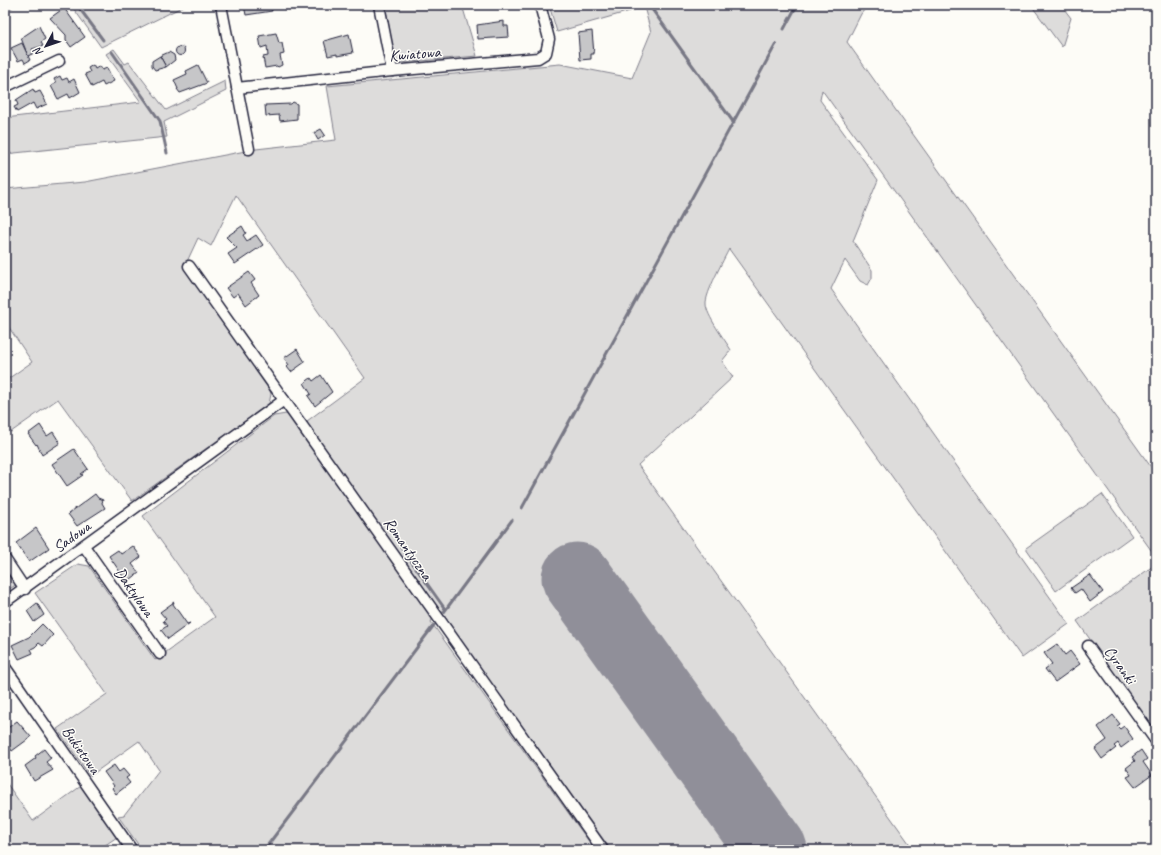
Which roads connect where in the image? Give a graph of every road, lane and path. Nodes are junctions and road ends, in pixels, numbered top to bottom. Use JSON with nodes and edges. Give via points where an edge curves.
{"nodes":[{"id":1,"x":221,"y":5,"type":"edge"},
{"id":2,"x":379,"y":5,"type":"edge"},
{"id":3,"x":540,"y":5,"type":"edge"},
{"id":4,"x":59,"y":61,"type":"dead end"},
{"id":5,"x":392,"y":71,"type":"junction"},
{"id":6,"x":5,"y":87,"type":"edge"},
{"id":7,"x":236,"y":88,"type":"junction"},
{"id":8,"x":248,"y":149,"type":"dead end"},
{"id":9,"x":189,"y":266,"type":"dead end"},
{"id":10,"x":284,"y":400,"type":"junction"},
{"id":11,"x":84,"y":546,"type":"junction"},
{"id":12,"x":5,"y":559,"type":"edge"},
{"id":13,"x":25,"y":588,"type":"junction"},
{"id":14,"x":5,"y":602,"type":"edge"},
{"id":15,"x":1088,"y":646,"type":"dead end"},
{"id":16,"x":160,"y":654,"type":"dead end"},
{"id":17,"x":5,"y":667,"type":"edge"},
{"id":18,"x":1156,"y":741,"type":"edge"},
{"id":19,"x":132,"y":850,"type":"edge"},
{"id":20,"x":603,"y":850,"type":"edge"}],
"edges":[{"from":1,"to":7,"type":"street"},
{"from":2,"to":5,"type":"street"},
{"from":3,"to":5,"type":"street","name":"Kwiatowa","via":[[549,39],[546,53],[542,56]]},
{"from":4,"to":6,"type":"street"},
{"from":5,"to":7,"type":"street","name":"Kwiatowa"},
{"from":7,"to":8,"type":"street"},
{"from":9,"to":10,"type":"street","name":"Romantyczna"},
{"from":10,"to":11,"type":"street","name":"Sadowa"},
{"from":10,"to":20,"type":"street","name":"Romantyczna"},
{"from":11,"to":13,"type":"street","name":"Sadowa"},
{"from":11,"to":16,"type":"street","name":"Daktylowa"},
{"from":12,"to":13,"type":"street"},
{"from":13,"to":14,"type":"street","name":"Sadowa"},
{"from":15,"to":18,"type":"street","name":"Cyranki"},
{"from":17,"to":19,"type":"street","name":"Bukietowa"}]}
